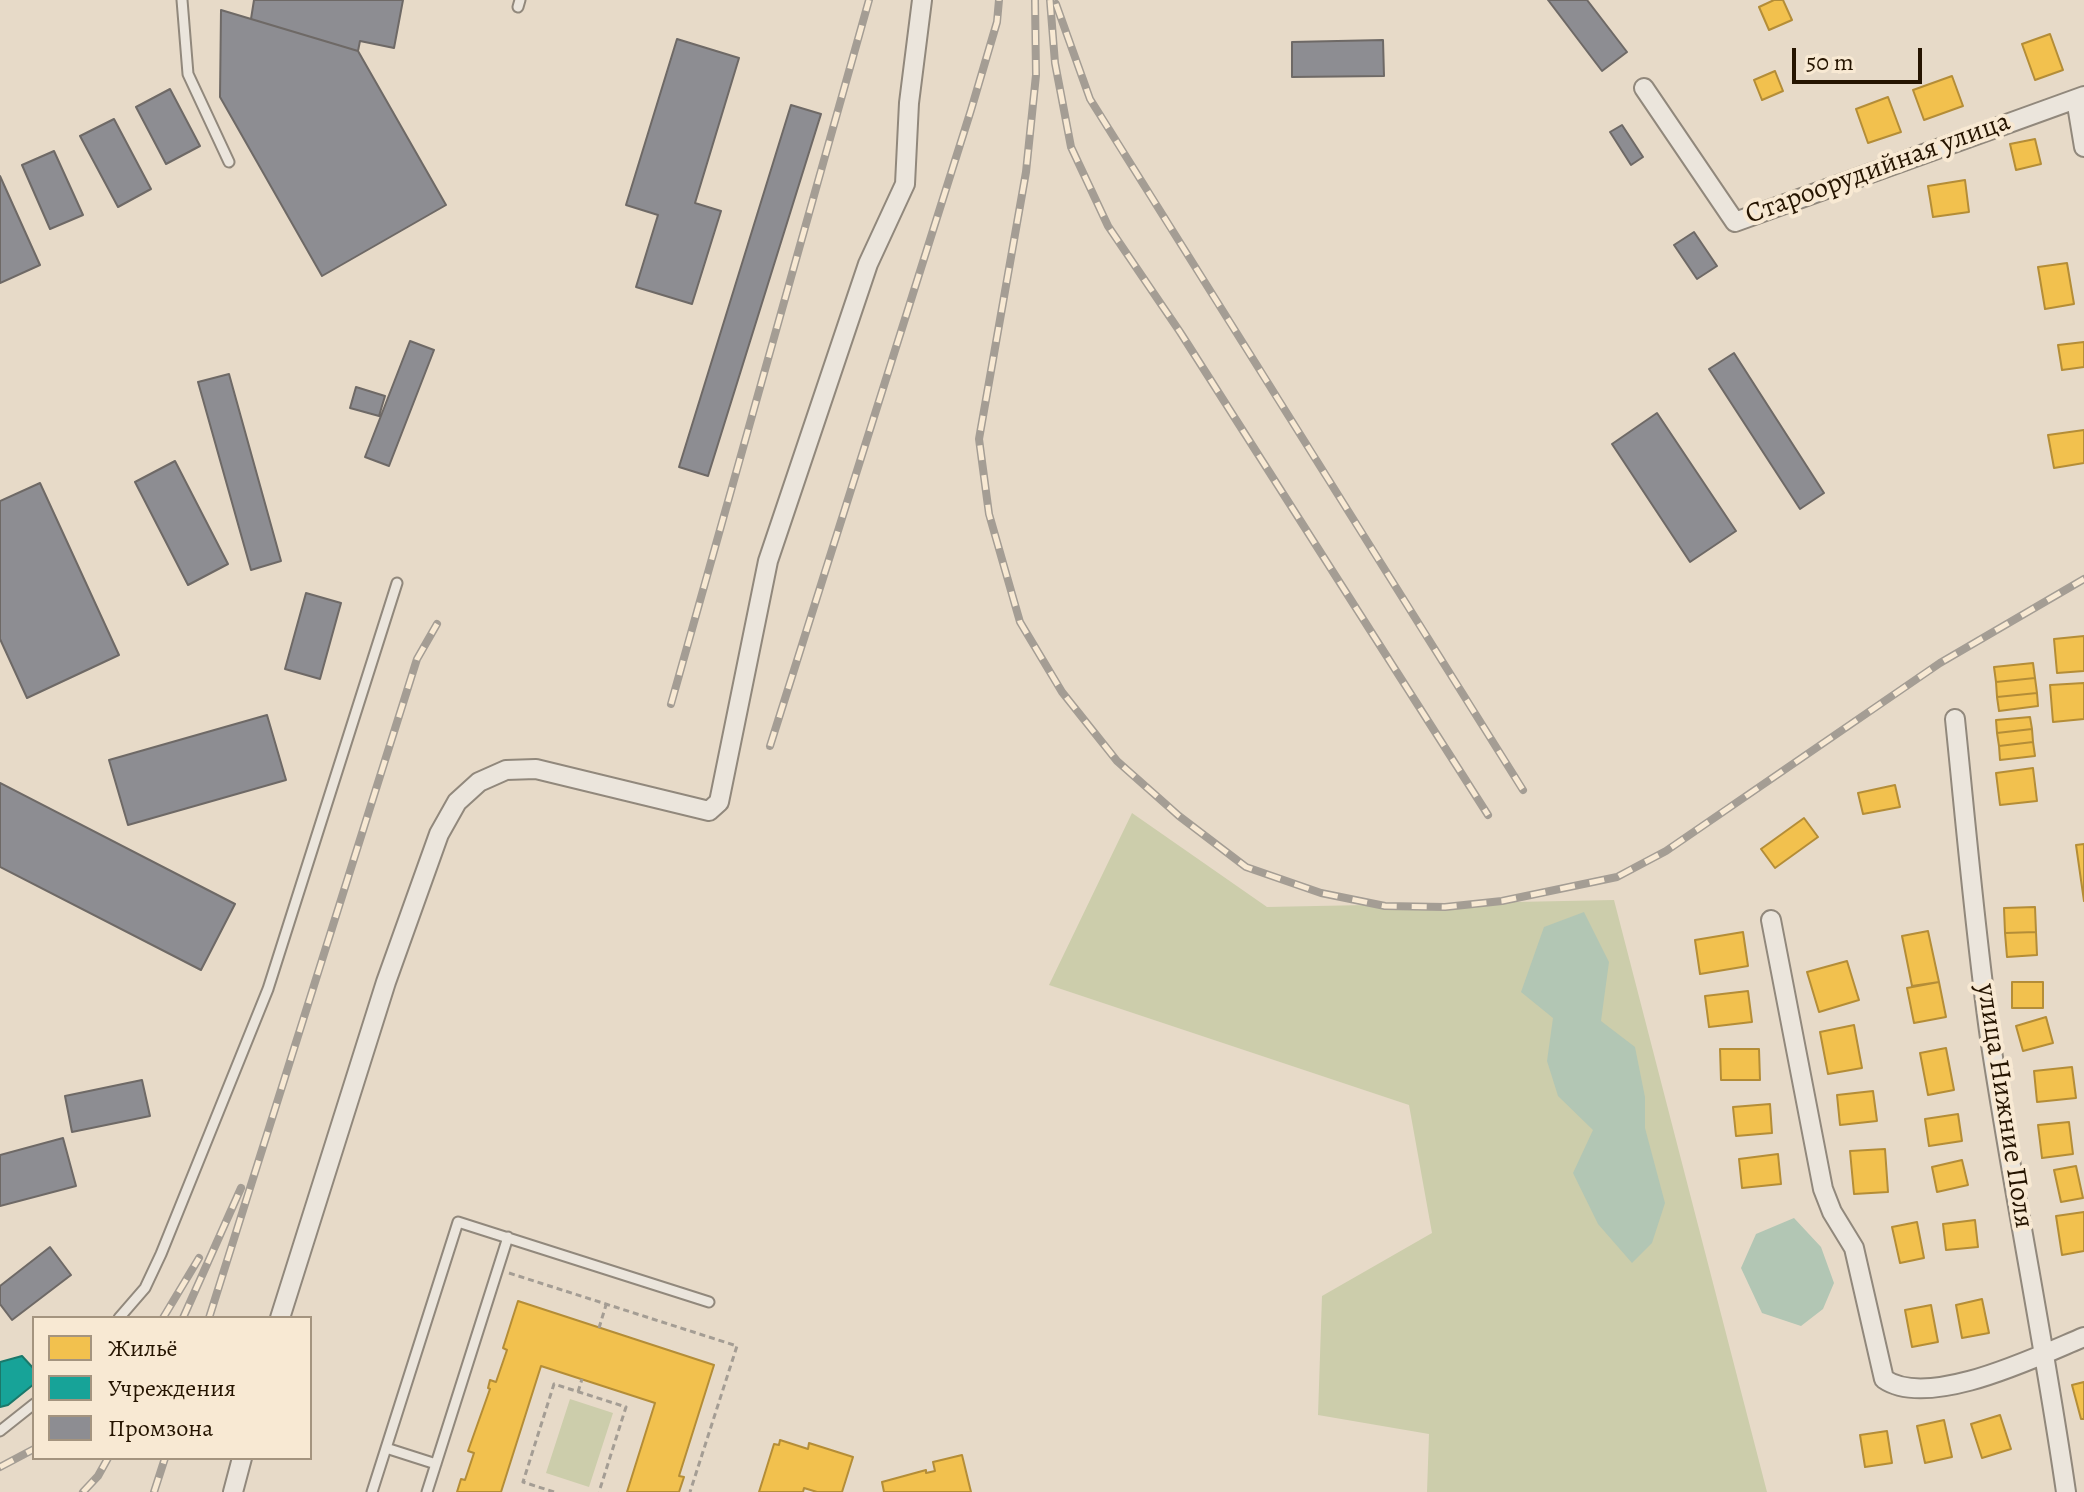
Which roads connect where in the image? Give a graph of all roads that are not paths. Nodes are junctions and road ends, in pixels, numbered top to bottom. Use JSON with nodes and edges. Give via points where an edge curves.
{"nodes":[{"id":1,"x":182,"y":0,"type":"edge"},
{"id":2,"x":922,"y":0,"type":"edge"},
{"id":3,"x":1644,"y":88,"type":"dead end"},
{"id":4,"x":2080,"y":97,"type":"edge"},
{"id":5,"x":2084,"y":147,"type":"edge"},
{"id":6,"x":229,"y":162,"type":"dead end"},
{"id":7,"x":397,"y":583,"type":"dead end"},
{"id":8,"x":1955,"y":719,"type":"dead end"},
{"id":9,"x":1771,"y":920,"type":"dead end"},
{"id":10,"x":508,"y":1237,"type":"junction"},
{"id":11,"x":709,"y":1302,"type":"dead end"},
{"id":12,"x":121,"y":1316,"type":"edge"},
{"id":13,"x":281,"y":1316,"type":"edge"},
{"id":14,"x":2084,"y":1337,"type":"edge"},
{"id":15,"x":2046,"y":1353,"type":"junction"},
{"id":16,"x":32,"y":1406,"type":"edge"},
{"id":17,"x":0,"y":1431,"type":"edge"},
{"id":18,"x":386,"y":1448,"type":"junction"},
{"id":19,"x":241,"y":1460,"type":"edge"},
{"id":20,"x":436,"y":1464,"type":"junction"},
{"id":21,"x":233,"y":1492,"type":"edge"},
{"id":22,"x":372,"y":1492,"type":"edge"},
{"id":23,"x":427,"y":1492,"type":"edge"},
{"id":24,"x":2066,"y":1492,"type":"edge"}],
"edges":[{"from":1,"to":6,"type":"lane","via":[[188,74]]},
{"from":2,"to":13,"type":"street","via":[[905,184],[868,264],[768,561],[719,802],[709,811],[536,769],[506,770],[479,782],[457,802],[439,834],[386,982]]},
{"from":3,"to":4,"type":"street","name":"Староорудийная улица","via":[[1735,222]]},
{"from":4,"to":5,"type":"street"},
{"from":7,"to":12,"type":"lane","via":[[268,989],[161,1254],[145,1288]]},
{"from":8,"to":15,"type":"street","name":"улица Нижние Поля","via":[[1991,1040]]},
{"from":9,"to":15,"type":"street","via":[[1823,1189],[1854,1248],[1884,1379],[1896,1387],[1930,1388],[1984,1377]]},
{"from":10,"to":11,"type":"lane"},
{"from":10,"to":18,"type":"lane","via":[[458,1222]]},
{"from":10,"to":20,"type":"lane"},
{"from":14,"to":15,"type":"street"},
{"from":15,"to":24,"type":"street","name":"улица Нижние Поля"},
{"from":16,"to":17,"type":"lane"},
{"from":18,"to":20,"type":"lane"},
{"from":18,"to":22,"type":"lane"},
{"from":19,"to":21,"type":"street"},
{"from":20,"to":23,"type":"lane"}]}
